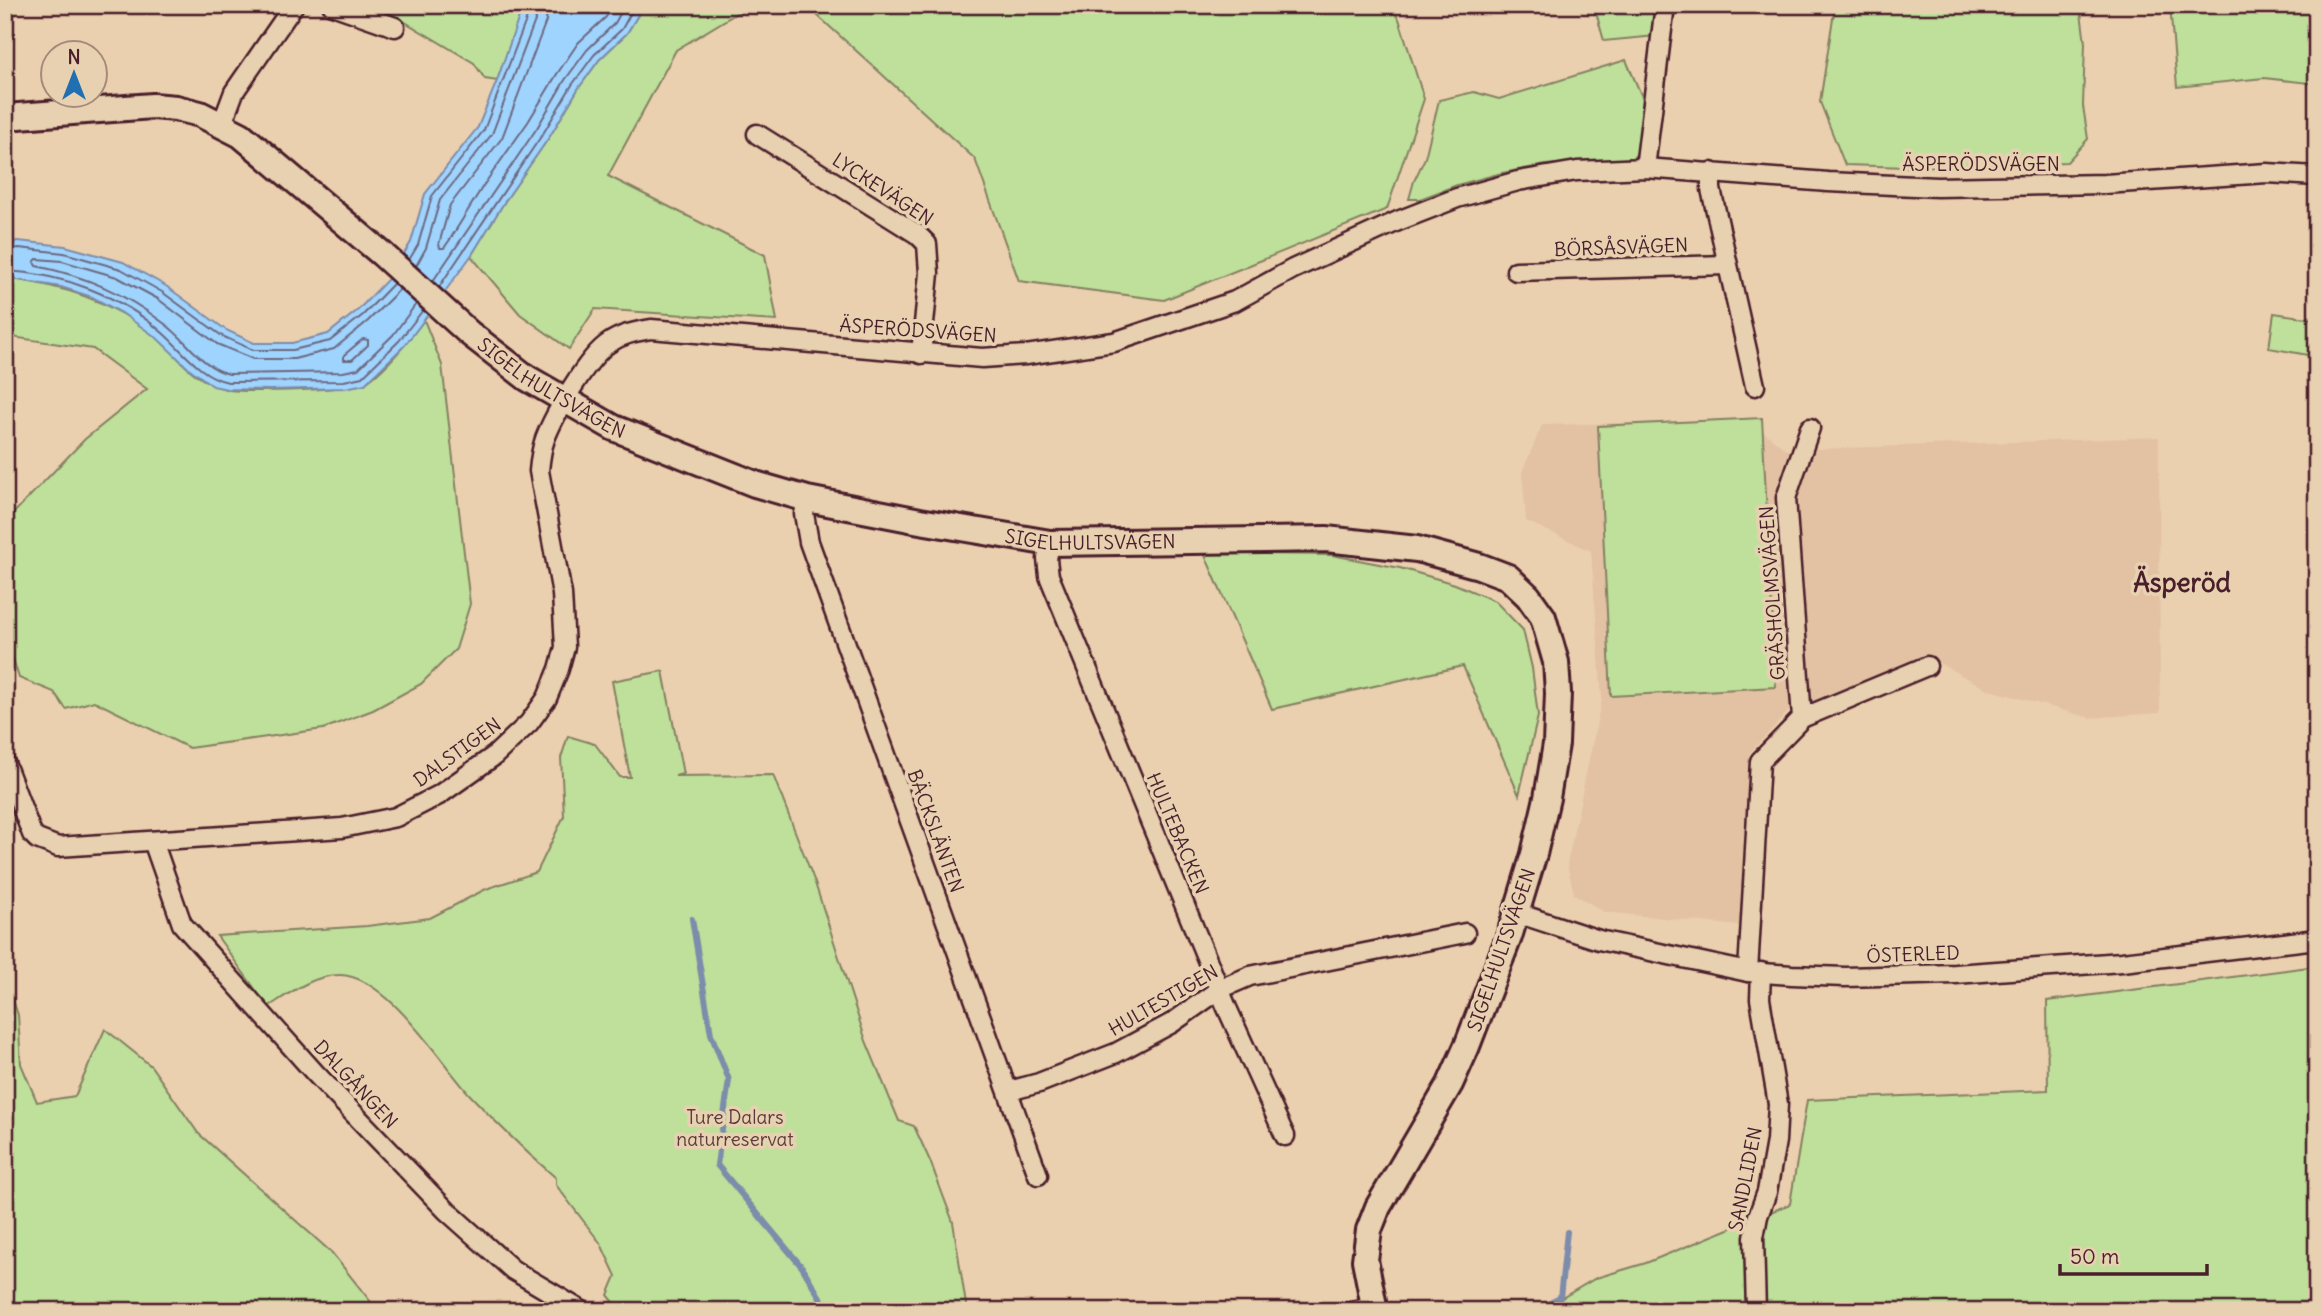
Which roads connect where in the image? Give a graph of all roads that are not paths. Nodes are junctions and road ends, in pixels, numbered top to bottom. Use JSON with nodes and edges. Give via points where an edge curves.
{"nodes":[{"id":1,"x":294,"y":5,"type":"edge"},
{"id":2,"x":332,"y":5,"type":"edge"},
{"id":3,"x":1665,"y":5,"type":"edge"},
{"id":4,"x":395,"y":27,"type":"dead end"},
{"id":5,"x":5,"y":117,"type":"edge"},
{"id":6,"x":222,"y":124,"type":"junction"},
{"id":7,"x":757,"y":134,"type":"dead end"},
{"id":8,"x":1646,"y":168,"type":"junction"},
{"id":9,"x":1712,"y":172,"type":"junction"},
{"id":10,"x":2317,"y":176,"type":"edge"},
{"id":11,"x":1727,"y":265,"type":"junction"},
{"id":12,"x":1516,"y":271,"type":"dead end"},
{"id":13,"x":921,"y":354,"type":"junction"},
{"id":14,"x":1755,"y":386,"type":"dead end"},
{"id":15,"x":565,"y":401,"type":"junction"},
{"id":16,"x":1810,"y":428,"type":"dead end"},
{"id":17,"x":545,"y":438,"type":"joint"},
{"id":18,"x":807,"y":499,"type":"junction"},
{"id":19,"x":1050,"y":543,"type":"junction"},
{"id":20,"x":1927,"y":666,"type":"dead end"},
{"id":21,"x":1802,"y":718,"type":"junction"},
{"id":22,"x":5,"y":763,"type":"edge"},
{"id":23,"x":153,"y":841,"type":"junction"},
{"id":24,"x":1517,"y":913,"type":"junction"},
{"id":25,"x":1465,"y":933,"type":"dead end"},
{"id":26,"x":2317,"y":939,"type":"edge"},
{"id":27,"x":1754,"y":972,"type":"junction"},
{"id":28,"x":1220,"y":989,"type":"junction"},
{"id":29,"x":1009,"y":1091,"type":"junction"},
{"id":30,"x":1285,"y":1136,"type":"dead end"},
{"id":31,"x":1038,"y":1175,"type":"dead end"},
{"id":32,"x":1367,"y":1309,"type":"edge"},
{"id":33,"x":582,"y":1311,"type":"edge"},
{"id":34,"x":1756,"y":1311,"type":"edge"}],
"edges":[{"from":1,"to":6,"type":"street","via":[[234,92]]},
{"from":2,"to":4,"type":"street"},
{"from":3,"to":8,"type":"street"},
{"from":5,"to":6,"type":"street","name":"SIGELHULTSVÄGEN","via":[[153,106],[188,111]]},
{"from":6,"to":15,"type":"street","name":"SIGELHULTSVÄGEN","via":[[260,149],[469,333]]},
{"from":7,"to":13,"type":"street","name":"LYCKEVÄGEN","via":[[927,244],[929,273]]},
{"from":8,"to":9,"type":"street","name":"ÄSPERÖDSVÄGEN"},
{"from":8,"to":13,"type":"street","name":"ÄSPERÖDSVÄGEN","via":[[1577,171],[1457,198],[1305,264],[1235,301],[1114,342],[982,358]]},
{"from":9,"to":10,"type":"street","name":"ÄSPERÖDSVÄGEN","via":[[1937,187],[2105,184],[2267,173]]},
{"from":9,"to":11,"type":"street","via":[[1711,188]]},
{"from":11,"to":12,"type":"street","name":"BÖRSÅSVÄGEN"},
{"from":11,"to":14,"type":"street"},
{"from":13,"to":15,"type":"street","name":"ÄSPERÖDSVÄGEN","via":[[650,330],[627,333],[606,344]]},
{"from":15,"to":17,"type":"street","name":"ÄSPERÖDSVÄGEN"},
{"from":15,"to":18,"type":"street","name":"SIGELHULTSVÄGEN","via":[[640,439]]},
{"from":16,"to":21,"type":"street","name":"GRÄSHOLMSVÄGEN","via":[[1786,498]]},
{"from":17,"to":23,"type":"street","name":"DALSTIGEN","via":[[539,471],[562,594],[565,647],[547,698],[529,723],[439,795],[397,817],[342,828]]},
{"from":18,"to":19,"type":"street","name":"SIGELHULTSVÄGEN"},
{"from":18,"to":29,"type":"street","name":"BÄCKSLÄNTEN","via":[[808,542]]},
{"from":19,"to":24,"type":"street","name":"SIGELHULTSVÄGEN","via":[[1337,540],[1417,549],[1508,578],[1543,617],[1559,693],[1547,798]]},
{"from":19,"to":28,"type":"street","name":"HULTEBACKEN","via":[[1049,576]]},
{"from":20,"to":21,"type":"street"},
{"from":21,"to":27,"type":"street","via":[[1760,761]]},
{"from":22,"to":23,"type":"street","name":"DALSTIGEN","via":[[37,839],[58,847]]},
{"from":23,"to":33,"type":"street","name":"DALGÅNGEN","via":[[182,923],[315,1073],[447,1211],[513,1270]]},
{"from":24,"to":27,"type":"street","name":"ÖSTERLED","via":[[1600,940]]},
{"from":24,"to":32,"type":"street","name":"SIGELHULTSVÄGEN","via":[[1450,1084],[1369,1230]]},
{"from":25,"to":28,"type":"street","name":"HULTESTIGEN","via":[[1250,976]]},
{"from":26,"to":27,"type":"street","name":"ÖSTERLED","via":[[2122,962],[1955,974],[1845,977]]},
{"from":27,"to":34,"type":"street","name":"SANDLIDEN","via":[[1778,1104],[1767,1192],[1754,1237]]},
{"from":28,"to":29,"type":"street","name":"HULTESTIGEN","via":[[1172,1023],[1116,1053]]},
{"from":28,"to":30,"type":"street","name":"HULTEBACKEN"},
{"from":29,"to":31,"type":"street","name":"BÄCKSLÄNTEN"}]}
